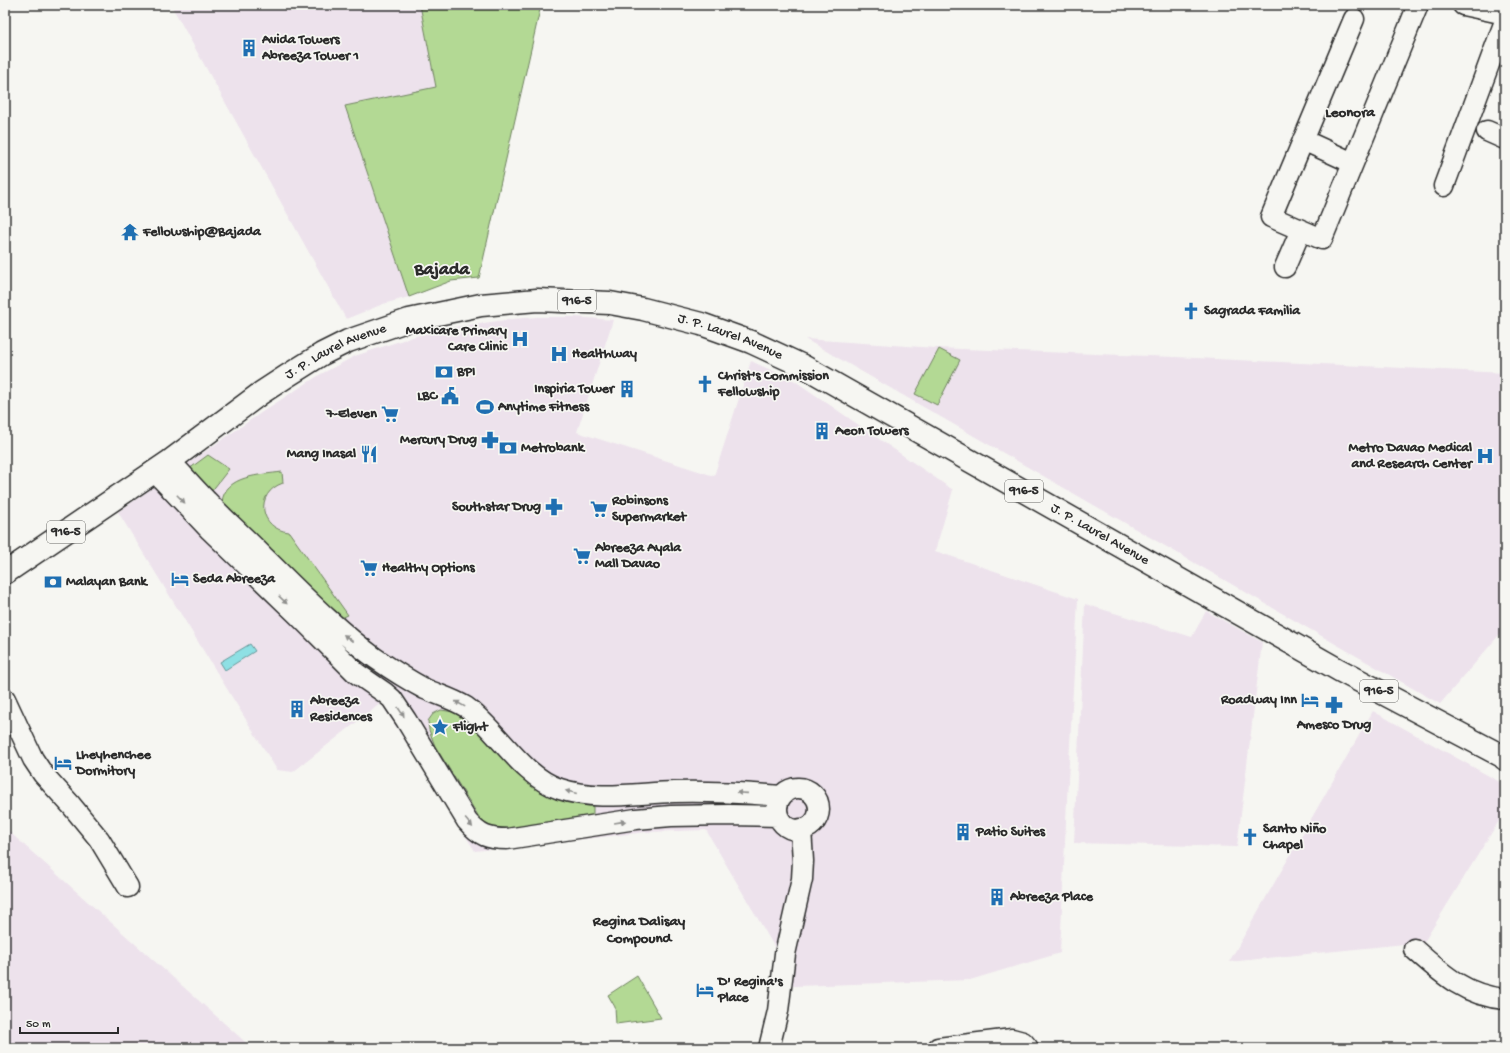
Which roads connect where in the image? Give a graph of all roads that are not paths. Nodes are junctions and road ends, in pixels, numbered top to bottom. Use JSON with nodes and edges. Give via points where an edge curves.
{"nodes":[{"id":1,"x":1418,"y":5,"type":"edge"},
{"id":2,"x":1463,"y":5,"type":"edge"},
{"id":3,"x":1505,"y":14,"type":"edge"},
{"id":4,"x":1354,"y":19,"type":"dead end"},
{"id":5,"x":1505,"y":21,"type":"edge"},
{"id":6,"x":1499,"y":57,"type":"edge"},
{"id":7,"x":1303,"y":140,"type":"junction"},
{"id":8,"x":1353,"y":163,"type":"junction"},
{"id":9,"x":1444,"y":186,"type":"dead end"},
{"id":10,"x":1301,"y":230,"type":"junction"},
{"id":11,"x":1285,"y":267,"type":"dead end"},
{"id":12,"x":162,"y":466,"type":"junction"},
{"id":13,"x":5,"y":573,"type":"edge"},
{"id":14,"x":5,"y":699,"type":"edge"},
{"id":15,"x":1504,"y":757,"type":"edge"},
{"id":16,"x":598,"y":795,"type":"junction"},
{"id":17,"x":781,"y":796,"type":"junction"},
{"id":18,"x":778,"y":816,"type":"junction"},
{"id":19,"x":600,"y":825,"type":"junction"},
{"id":20,"x":801,"y":829,"type":"junction"},
{"id":21,"x":128,"y":887,"type":"dead end"},
{"id":22,"x":1414,"y":949,"type":"dead end"},
{"id":23,"x":1505,"y":1000,"type":"edge"},
{"id":24,"x":769,"y":1048,"type":"edge"},
{"id":25,"x":938,"y":1048,"type":"edge"},
{"id":26,"x":1027,"y":1048,"type":"edge"}],
"edges":[{"from":1,"to":8,"type":"street"},
{"from":2,"to":3,"type":"street"},
{"from":4,"to":7,"type":"street"},
{"from":5,"to":6,"type":"street"},
{"from":6,"to":9,"type":"street"},
{"from":7,"to":8,"type":"street"},
{"from":7,"to":10,"type":"street","via":[[1271,217]]},
{"from":8,"to":10,"type":"street","via":[[1322,239]]},
{"from":10,"to":11,"type":"street"},
{"from":12,"to":13,"type":"main road","name":"J. P. Laurel Avenue","number":"916-5"},
{"from":12,"to":15,"type":"main road","name":"J. P. Laurel Avenue","number":"916-5","via":[[305,364],[348,341],[409,320],[481,305],[531,301],[604,302],[643,309],[724,331],[803,366],[1339,670]]},
{"from":16,"to":12,"type":"street","one_way":true,"via":[[572,792],[543,782],[464,706],[426,689],[375,658],[313,606],[208,502]]},
{"from":12,"to":19,"type":"street","one_way":true,"via":[[210,530],[356,673],[392,699],[459,809],[476,831],[495,839],[507,839]]},
{"from":14,"to":21,"type":"street","via":[[33,759],[98,839]]},
{"from":17,"to":16,"type":"street","one_way":true,"via":[[731,792]]},
{"from":16,"to":19,"type":"street"},
{"from":17,"to":18,"type":"street","via":[[778,802]]},
{"from":17,"to":20,"type":"street","via":[[797,788],[808,790],[816,798],[817,817],[808,827]]},
{"from":19,"to":18,"type":"street","one_way":true,"via":[[671,816]]},
{"from":18,"to":20,"type":"street","via":[[788,827]]},
{"from":20,"to":24,"type":"street","via":[[802,879],[785,954],[781,993]]},
{"from":22,"to":23,"type":"street","via":[[1467,990]]},
{"from":25,"to":26,"type":"street","via":[[1012,1039],[1022,1042]]}]}
